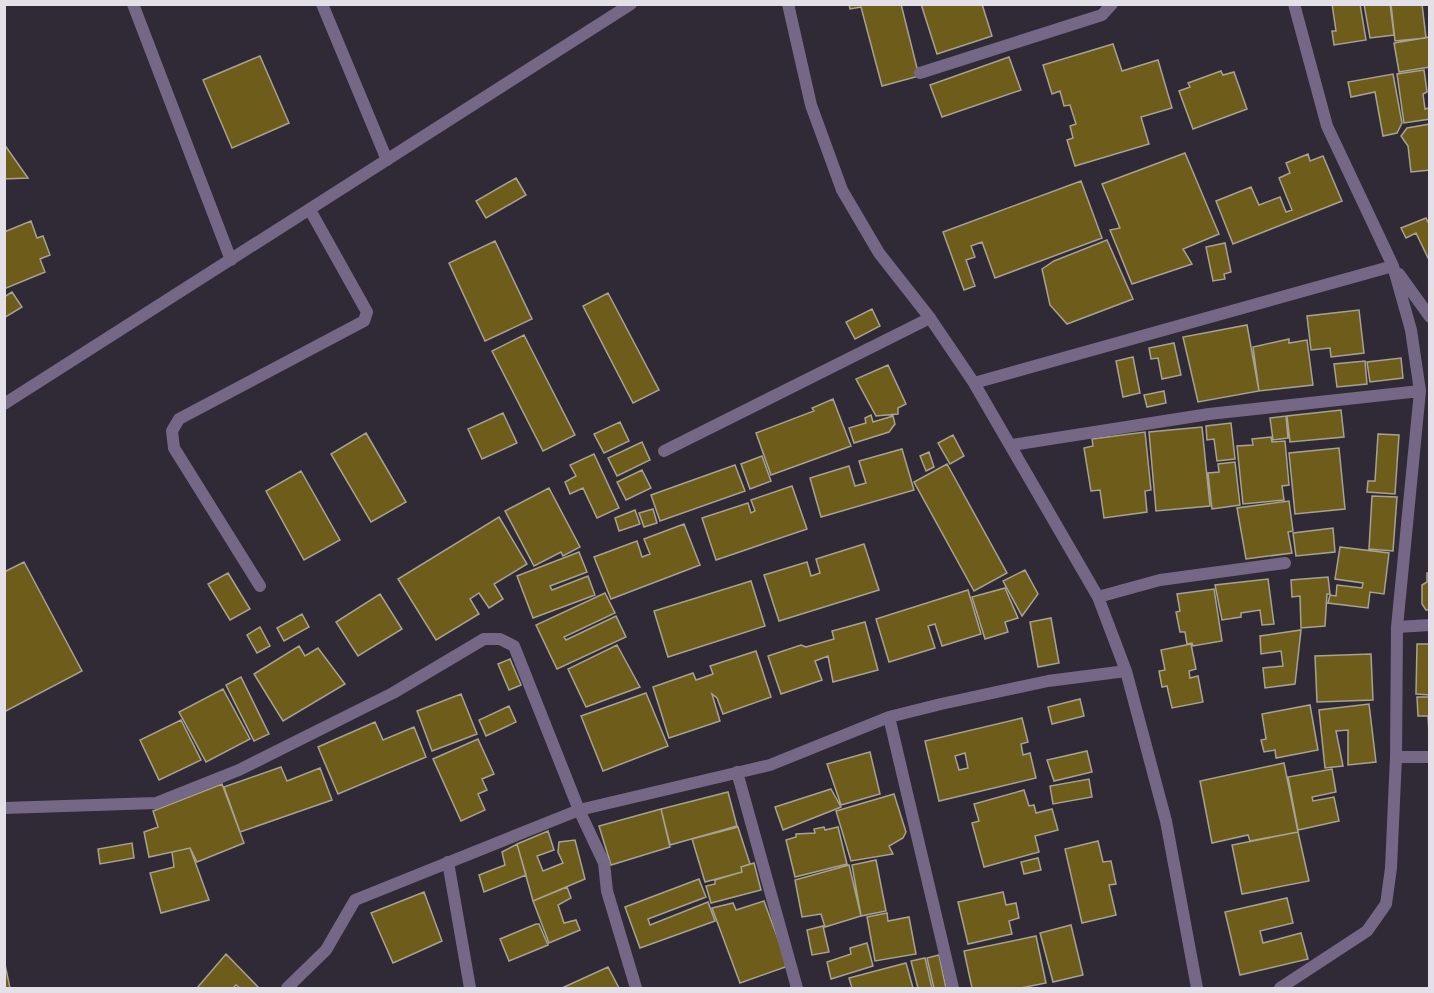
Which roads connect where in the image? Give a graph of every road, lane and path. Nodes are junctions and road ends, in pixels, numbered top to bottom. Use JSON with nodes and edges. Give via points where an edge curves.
{"nodes":[{"id":1,"x":133,"y":4,"type":"edge"},
{"id":2,"x":322,"y":4,"type":"edge"},
{"id":3,"x":631,"y":4,"type":"edge"},
{"id":4,"x":788,"y":4,"type":"edge"},
{"id":5,"x":1112,"y":4,"type":"edge"},
{"id":6,"x":1294,"y":4,"type":"edge"},
{"id":7,"x":920,"y":73,"type":"dead end"},
{"id":8,"x":387,"y":160,"type":"junction"},
{"id":9,"x":310,"y":210,"type":"junction"},
{"id":10,"x":231,"y":260,"type":"junction"},
{"id":11,"x":1393,"y":266,"type":"junction"},
{"id":12,"x":1430,"y":316,"type":"edge"},
{"id":13,"x":930,"y":318,"type":"junction"},
{"id":14,"x":974,"y":383,"type":"junction"},
{"id":15,"x":1420,"y":391,"type":"junction"},
{"id":16,"x":4,"y":404,"type":"edge"},
{"id":17,"x":1012,"y":445,"type":"junction"},
{"id":18,"x":664,"y":451,"type":"dead end"},
{"id":19,"x":1285,"y":563,"type":"dead end"},
{"id":20,"x":260,"y":586,"type":"dead end"},
{"id":21,"x":1098,"y":597,"type":"junction"},
{"id":22,"x":1430,"y":625,"type":"edge"},
{"id":23,"x":1397,"y":627,"type":"junction"},
{"id":24,"x":1126,"y":671,"type":"junction"},
{"id":25,"x":888,"y":717,"type":"junction"},
{"id":26,"x":1396,"y":757,"type":"junction"},
{"id":27,"x":1430,"y":758,"type":"edge"},
{"id":28,"x":737,"y":772,"type":"junction"},
{"id":29,"x":4,"y":808,"type":"edge"},
{"id":30,"x":579,"y":810,"type":"junction"},
{"id":31,"x":448,"y":862,"type":"junction"},
{"id":32,"x":288,"y":988,"type":"edge"},
{"id":33,"x":470,"y":988,"type":"edge"},
{"id":34,"x":636,"y":988,"type":"edge"},
{"id":35,"x":797,"y":988,"type":"edge"},
{"id":36,"x":953,"y":988,"type":"edge"},
{"id":37,"x":1197,"y":988,"type":"edge"},
{"id":38,"x":1280,"y":988,"type":"edge"}],
"edges":[{"from":1,"to":10,"type":"street"},
{"from":2,"to":8,"type":"street"},
{"from":3,"to":8,"type":"street"},
{"from":4,"to":13,"type":"street","via":[[811,105],[842,190],[879,253]]},
{"from":5,"to":7,"type":"street","via":[[1102,15]]},
{"from":6,"to":11,"type":"street","via":[[1327,126]]},
{"from":8,"to":9,"type":"street"},
{"from":9,"to":10,"type":"street"},
{"from":9,"to":20,"type":"street","via":[[367,312],[364,321],[179,419],[172,431],[174,448]]},
{"from":10,"to":16,"type":"street"},
{"from":11,"to":12,"type":"street"},
{"from":11,"to":14,"type":"street"},
{"from":11,"to":15,"type":"street","via":[[1411,330]]},
{"from":13,"to":14,"type":"street"},
{"from":13,"to":18,"type":"street"},
{"from":14,"to":17,"type":"street"},
{"from":15,"to":17,"type":"street","via":[[1209,414]]},
{"from":15,"to":23,"type":"street"},
{"from":17,"to":21,"type":"street"},
{"from":19,"to":21,"type":"street","via":[[1160,580]]},
{"from":21,"to":24,"type":"street"},
{"from":22,"to":23,"type":"street"},
{"from":23,"to":26,"type":"street"},
{"from":24,"to":25,"type":"street","via":[[1048,681]]},
{"from":24,"to":37,"type":"street","via":[[1166,821]]},
{"from":25,"to":28,"type":"street","via":[[770,765]]},
{"from":25,"to":36,"type":"street"},
{"from":26,"to":27,"type":"street"},
{"from":26,"to":38,"type":"street","via":[[1386,904],[1367,931]]},
{"from":28,"to":30,"type":"street"},
{"from":28,"to":35,"type":"street"},
{"from":29,"to":30,"type":"street","via":[[156,803],[249,765],[393,693],[484,639],[500,639],[514,646]]},
{"from":30,"to":31,"type":"street"},
{"from":30,"to":34,"type":"street","via":[[604,863],[607,891]]},
{"from":31,"to":32,"type":"street","via":[[355,900],[326,950]]},
{"from":31,"to":33,"type":"street"}]}
